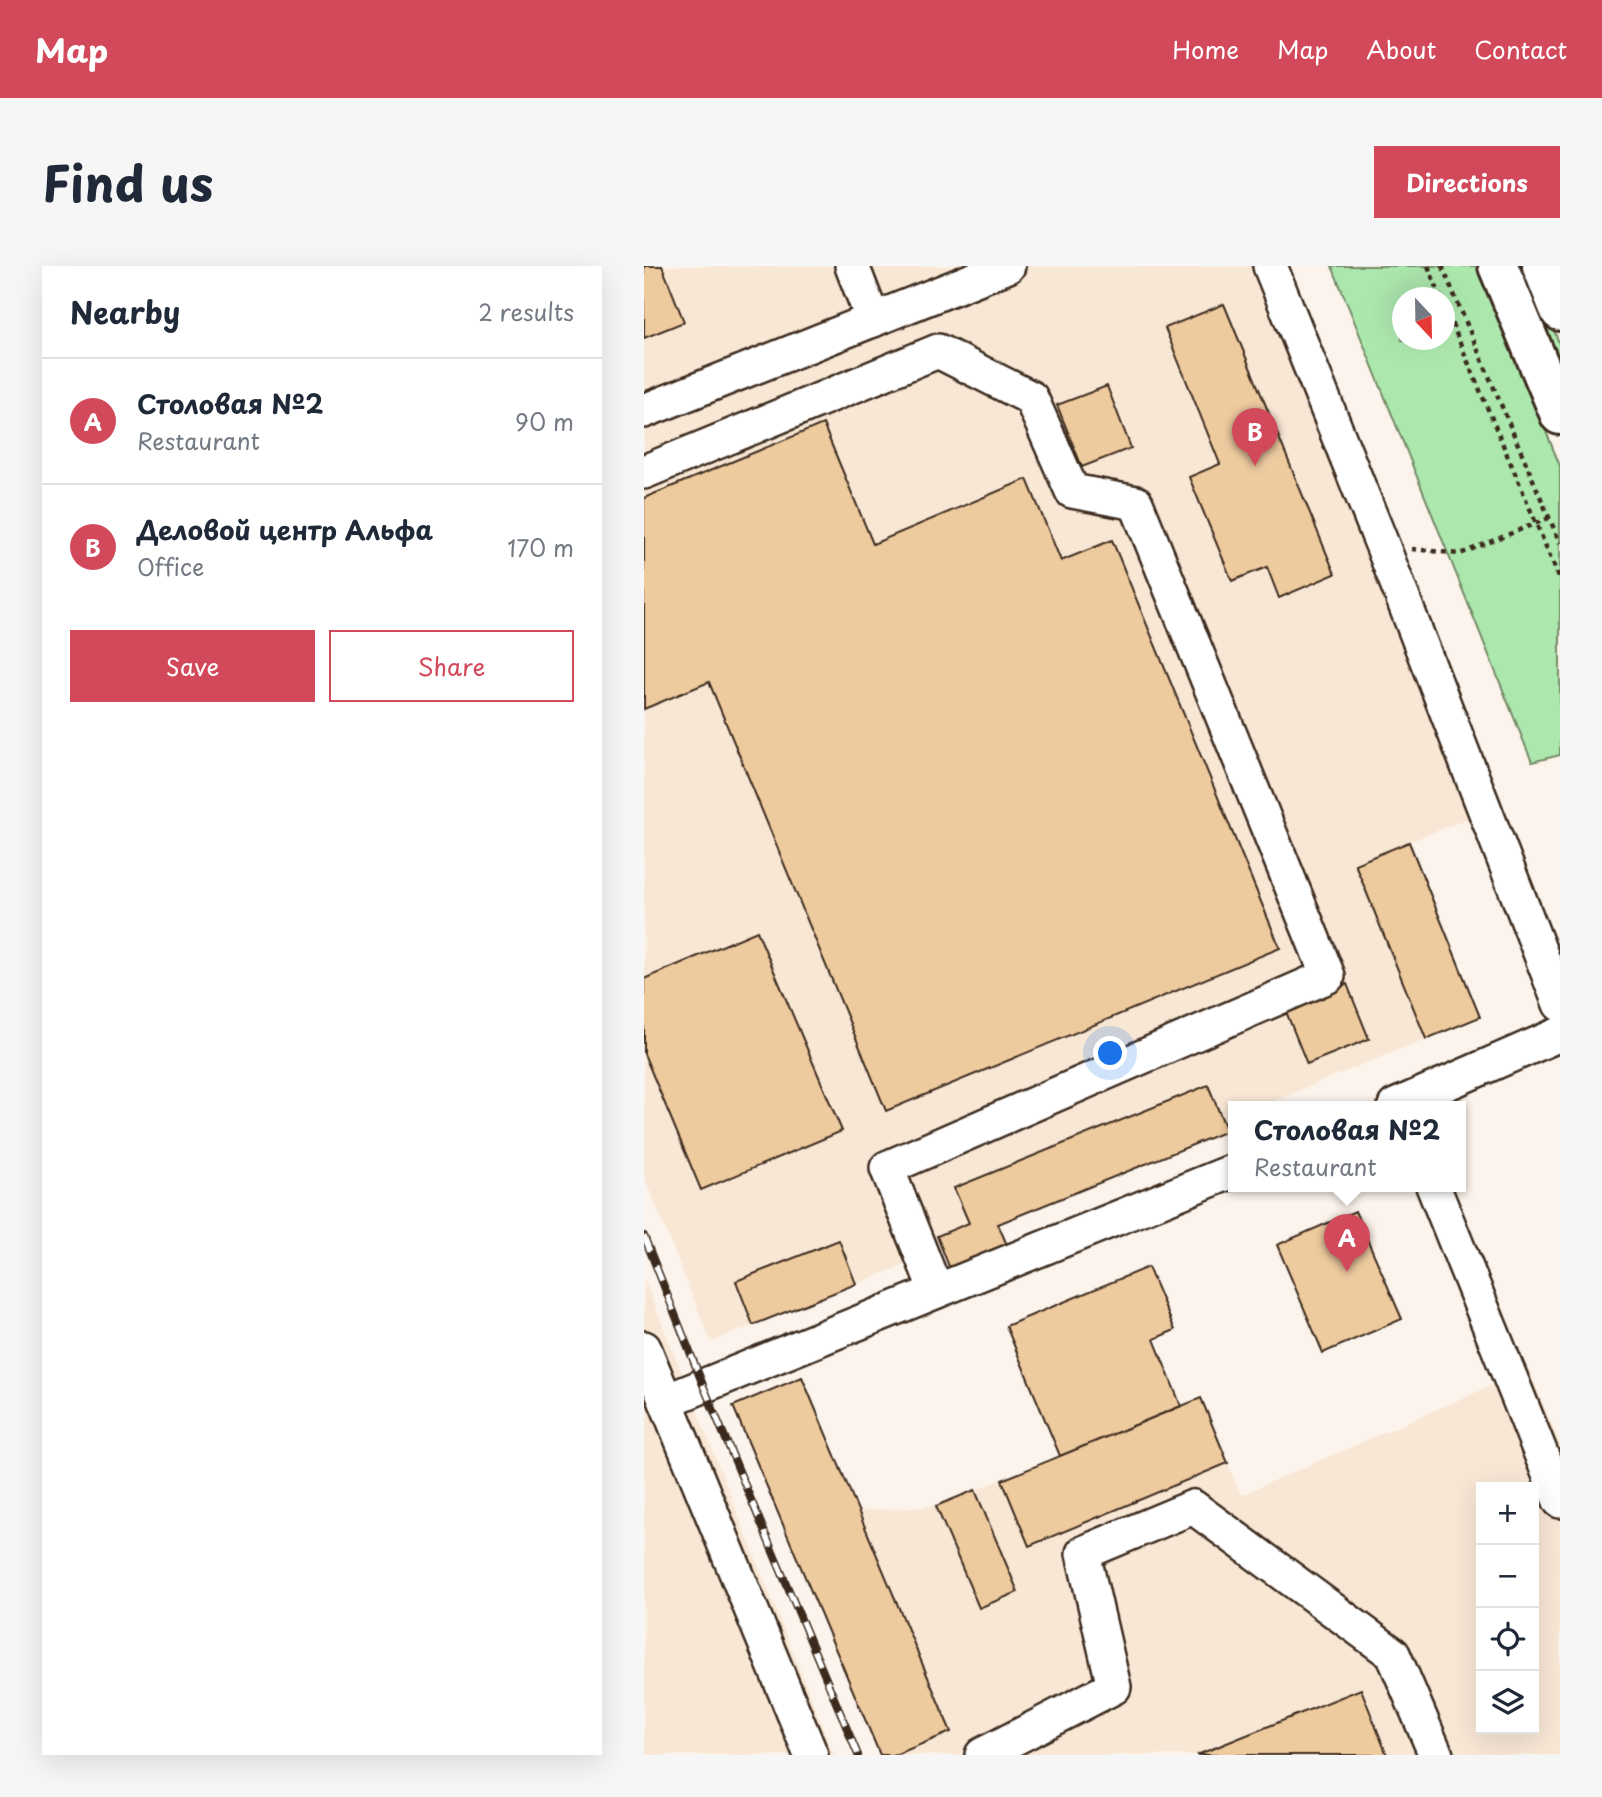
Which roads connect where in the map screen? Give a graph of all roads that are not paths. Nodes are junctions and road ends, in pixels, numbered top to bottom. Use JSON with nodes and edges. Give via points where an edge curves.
{"nodes":[{"id":1,"x":852,"y":266,"type":"edge"},
{"id":2,"x":1008,"y":266,"type":"edge"},
{"id":3,"x":1270,"y":266,"type":"edge"},
{"id":4,"x":1498,"y":266,"type":"edge"},
{"id":5,"x":1542,"y":266,"type":"edge"},
{"id":6,"x":1560,"y":311,"type":"edge"},
{"id":7,"x":873,"y":320,"type":"junction"},
{"id":8,"x":644,"y":411,"type":"edge"},
{"id":9,"x":1560,"y":415,"type":"edge"},
{"id":10,"x":644,"y":472,"type":"edge"},
{"id":11,"x":1560,"y":1004,"type":"edge"},
{"id":12,"x":1560,"y":1034,"type":"edge"},
{"id":13,"x":1408,"y":1101,"type":"edge"},
{"id":14,"x":1228,"y":1173,"type":"edge"},
{"id":15,"x":1435,"y":1192,"type":"edge"},
{"id":16,"x":936,"y":1291,"type":"junction"},
{"id":17,"x":644,"y":1348,"type":"edge"},
{"id":18,"x":666,"y":1401,"type":"junction"},
{"id":19,"x":1560,"y":1502,"type":"edge"},
{"id":20,"x":811,"y":1755,"type":"edge"},
{"id":21,"x":982,"y":1755,"type":"edge"},
{"id":22,"x":1436,"y":1755,"type":"edge"}],
"edges":[{"from":1,"to":7,"type":"lane"},
{"from":2,"to":7,"type":"lane"},
{"from":3,"to":11,"type":"lane"},
{"from":4,"to":9,"type":"main road"},
{"from":5,"to":6,"type":"main road"},
{"from":7,"to":8,"type":"lane"},
{"from":10,"to":16,"type":"lane","via":[[938,351],[1031,398],[1072,491],[1136,503],[1328,976],[887,1168]]},
{"from":12,"to":13,"type":"lane"},
{"from":14,"to":16,"type":"lane"},
{"from":15,"to":19,"type":"lane"},
{"from":16,"to":18,"type":"lane"},
{"from":17,"to":18,"type":"lane"},
{"from":18,"to":20,"type":"lane"},
{"from":21,"to":22,"type":"lane","via":[[1114,1687],[1083,1553],[1193,1507],[1393,1654]]}]}
